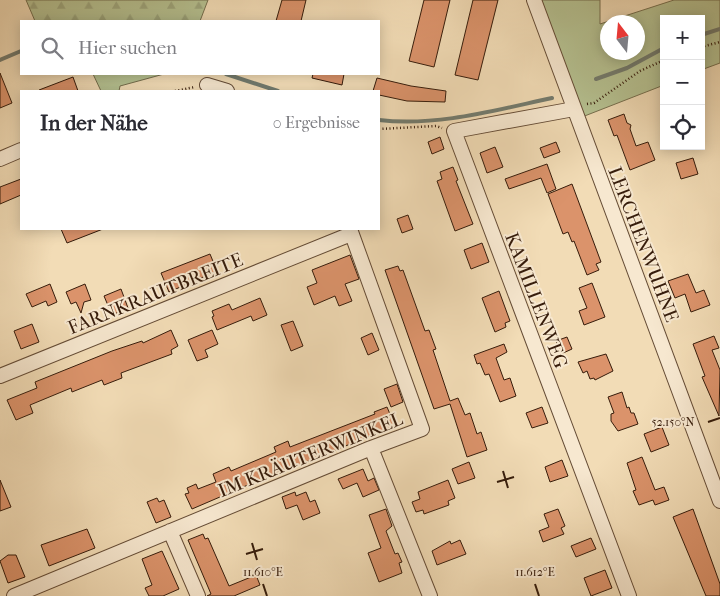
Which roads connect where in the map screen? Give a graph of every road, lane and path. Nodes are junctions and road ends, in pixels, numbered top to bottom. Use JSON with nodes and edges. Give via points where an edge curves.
{"nodes":[{"id":1,"x":534,"y":0,"type":"edge"},
{"id":2,"x":720,"y":42,"type":"edge"},
{"id":3,"x":705,"y":47,"type":"edge"},
{"id":4,"x":660,"y":62,"type":"edge"},
{"id":5,"x":207,"y":85,"type":"joint"},
{"id":6,"x":180,"y":90,"type":"edge"},
{"id":7,"x":224,"y":90,"type":"edge"},
{"id":8,"x":574,"y":109,"type":"junction"},
{"id":9,"x":380,"y":129,"type":"edge"},
{"id":10,"x":454,"y":131,"type":"junction"},
{"id":11,"x":20,"y":150,"type":"edge"},
{"id":12,"x":0,"y":159,"type":"edge"},
{"id":13,"x":350,"y":231,"type":"edge"},
{"id":14,"x":0,"y":376,"type":"edge"},
{"id":15,"x":371,"y":448,"type":"junction"},
{"id":16,"x":720,"y":501,"type":"edge"},
{"id":17,"x":170,"y":531,"type":"junction"},
{"id":18,"x":14,"y":596,"type":"edge"},
{"id":19,"x":198,"y":596,"type":"edge"},
{"id":20,"x":430,"y":596,"type":"edge"},
{"id":21,"x":629,"y":596,"type":"edge"}],
"edges":[{"from":1,"to":8,"type":"street","name":"LERCHENWUHNE"},
{"from":2,"to":3,"type":"path"},
{"from":4,"to":8,"type":"path","via":[[640,71],[594,103]]},
{"from":5,"to":6,"type":"path"},
{"from":5,"to":7,"type":"street"},
{"from":8,"to":10,"type":"street"},
{"from":8,"to":16,"type":"street","name":"LERCHENWUHNE"},
{"from":9,"to":10,"type":"path","via":[[436,126]]},
{"from":10,"to":21,"type":"street","name":"KAMILLENWEG"},
{"from":11,"to":12,"type":"street"},
{"from":13,"to":14,"type":"street","name":"FARNKRAUTBREITE"},
{"from":13,"to":15,"type":"street","name":"IM KRÄUTERWINKEL","via":[[422,429]]},
{"from":15,"to":17,"type":"street","name":"IM KRÄUTERWINKEL"},
{"from":15,"to":20,"type":"street"},
{"from":17,"to":18,"type":"street","name":"IM KRÄUTERWINKEL"},
{"from":17,"to":19,"type":"street"}]}
